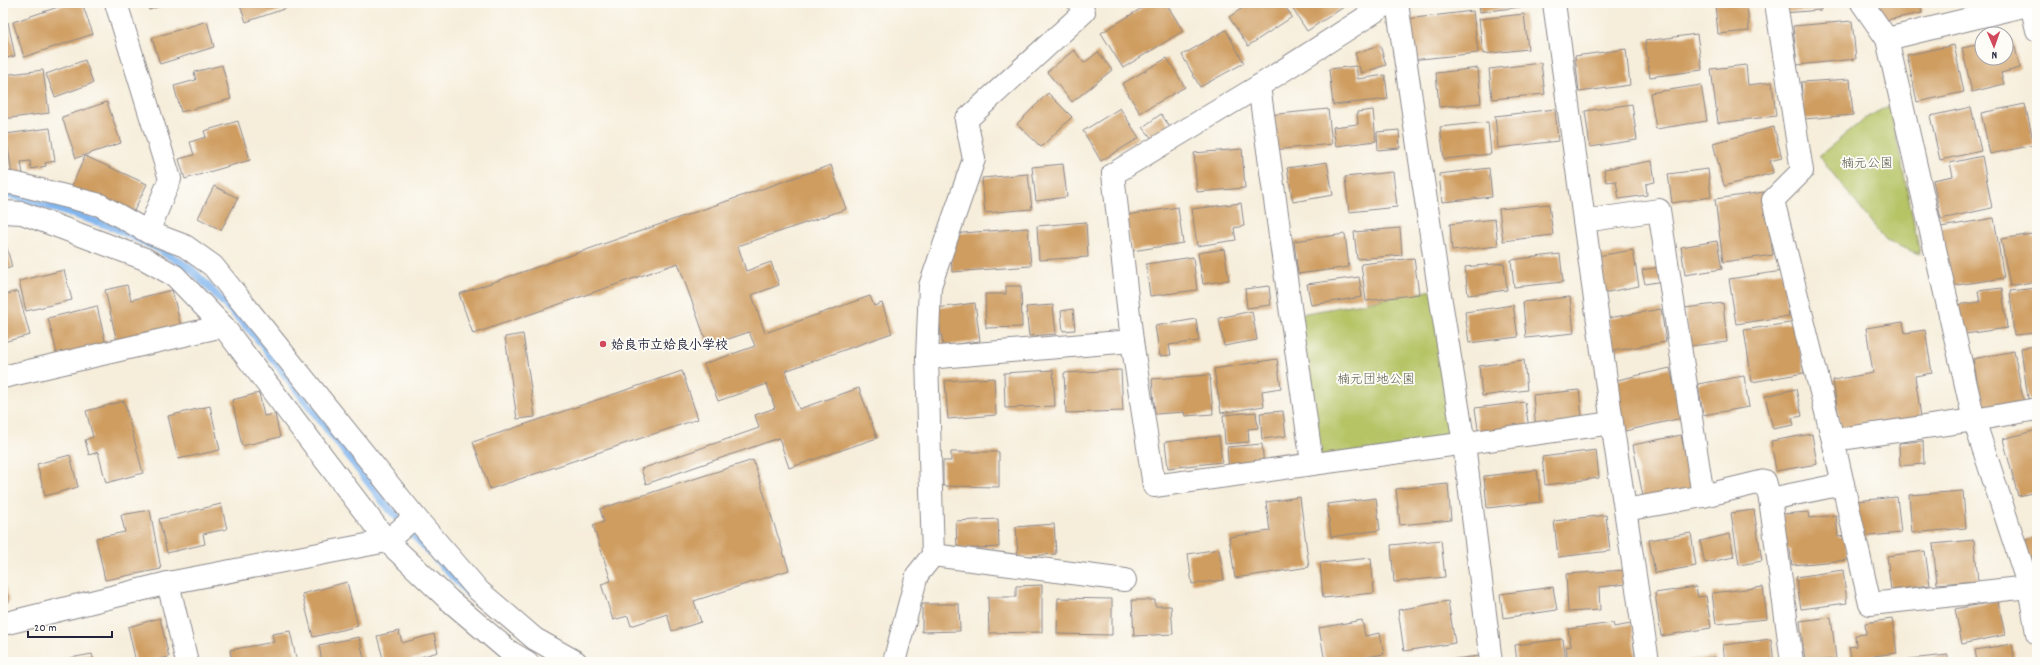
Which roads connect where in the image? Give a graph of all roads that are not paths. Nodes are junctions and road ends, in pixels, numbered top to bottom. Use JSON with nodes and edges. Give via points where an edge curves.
{"nodes":[{"id":1,"x":116,"y":3,"type":"edge"},
{"id":2,"x":1079,"y":3,"type":"edge"},
{"id":3,"x":1388,"y":3,"type":"edge"},
{"id":4,"x":1398,"y":3,"type":"edge"},
{"id":5,"x":1558,"y":3,"type":"edge"},
{"id":6,"x":1776,"y":3,"type":"edge"},
{"id":7,"x":1862,"y":3,"type":"edge"},
{"id":8,"x":2037,"y":30,"type":"edge"},
{"id":9,"x":1887,"y":39,"type":"junction"},
{"id":10,"x":1259,"y":86,"type":"junction"},
{"id":11,"x":3,"y":182,"type":"edge"},
{"id":12,"x":3,"y":212,"type":"edge"},
{"id":13,"x":1584,"y":221,"type":"junction"},
{"id":14,"x":148,"y":232,"type":"junction"},
{"id":15,"x":223,"y":326,"type":"junction"},
{"id":16,"x":1132,"y":341,"type":"junction"},
{"id":17,"x":927,"y":358,"type":"junction"},
{"id":18,"x":3,"y":377,"type":"edge"},
{"id":19,"x":2037,"y":409,"type":"edge"},
{"id":20,"x":1974,"y":420,"type":"junction"},
{"id":21,"x":1612,"y":423,"type":"junction"},
{"id":22,"x":1833,"y":440,"type":"junction"},
{"id":23,"x":1464,"y":444,"type":"junction"},
{"id":24,"x":1312,"y":463,"type":"junction"},
{"id":25,"x":1843,"y":484,"type":"junction"},
{"id":26,"x":1703,"y":496,"type":"junction"},
{"id":27,"x":1770,"y":499,"type":"junction"},
{"id":28,"x":1625,"y":510,"type":"junction"},
{"id":29,"x":415,"y":517,"type":"junction"},
{"id":30,"x":387,"y":541,"type":"junction"},
{"id":31,"x":933,"y":555,"type":"junction"},
{"id":32,"x":1125,"y":580,"type":"dead end"},
{"id":33,"x":168,"y":583,"type":"junction"},
{"id":34,"x":2029,"y":587,"type":"junction"},
{"id":35,"x":3,"y":624,"type":"edge"},
{"id":36,"x":2037,"y":633,"type":"edge"},
{"id":37,"x":186,"y":662,"type":"edge"},
{"id":38,"x":527,"y":662,"type":"edge"},
{"id":39,"x":576,"y":662,"type":"edge"},
{"id":40,"x":894,"y":662,"type":"edge"},
{"id":41,"x":1491,"y":662,"type":"edge"},
{"id":42,"x":1648,"y":662,"type":"edge"},
{"id":43,"x":1792,"y":662,"type":"edge"}],
"edges":[{"from":1,"to":14,"type":"street","via":[[170,179]]},
{"from":2,"to":17,"type":"street","via":[[1084,12],[966,120],[974,159],[930,286]]},
{"from":3,"to":10,"type":"street"},
{"from":4,"to":23,"type":"street"},
{"from":5,"to":13,"type":"street"},
{"from":6,"to":22,"type":"street","via":[[1802,170],[1773,200]]},
{"from":7,"to":9,"type":"street"},
{"from":8,"to":9,"type":"street","via":[[2031,4]]},
{"from":9,"to":20,"type":"street"},
{"from":10,"to":16,"type":"street","via":[[1114,174]]},
{"from":10,"to":24,"type":"street"},
{"from":11,"to":14,"type":"street","via":[[100,205]]},
{"from":12,"to":15,"type":"street","via":[[22,213],[145,259],[175,276]]},
{"from":13,"to":21,"type":"street"},
{"from":13,"to":26,"type":"street","via":[[1659,210]]},
{"from":14,"to":29,"type":"street","via":[[186,246],[213,266]]},
{"from":15,"to":18,"type":"street"},
{"from":15,"to":30,"type":"street"},
{"from":16,"to":17,"type":"street"},
{"from":16,"to":24,"type":"street","via":[[1154,486]]},
{"from":17,"to":31,"type":"street"},
{"from":19,"to":20,"type":"street"},
{"from":20,"to":22,"type":"street"},
{"from":20,"to":34,"type":"street"},
{"from":21,"to":23,"type":"street"},
{"from":21,"to":28,"type":"street"},
{"from":22,"to":25,"type":"street"},
{"from":23,"to":24,"type":"street"},
{"from":23,"to":41,"type":"street"},
{"from":25,"to":27,"type":"street"},
{"from":25,"to":34,"type":"street","via":[[1870,604]]},
{"from":26,"to":27,"type":"street","via":[[1765,481]]},
{"from":26,"to":28,"type":"street"},
{"from":27,"to":43,"type":"street"},
{"from":28,"to":42,"type":"street"},
{"from":29,"to":30,"type":"street"},
{"from":29,"to":39,"type":"street","via":[[479,591],[535,639]]},
{"from":30,"to":33,"type":"street"},
{"from":30,"to":38,"type":"street","via":[[449,600],[510,652]]},
{"from":31,"to":32,"type":"street"},
{"from":31,"to":40,"type":"street","via":[[917,575]]},
{"from":33,"to":35,"type":"street"},
{"from":33,"to":37,"type":"street"},
{"from":34,"to":36,"type":"street"}]}
